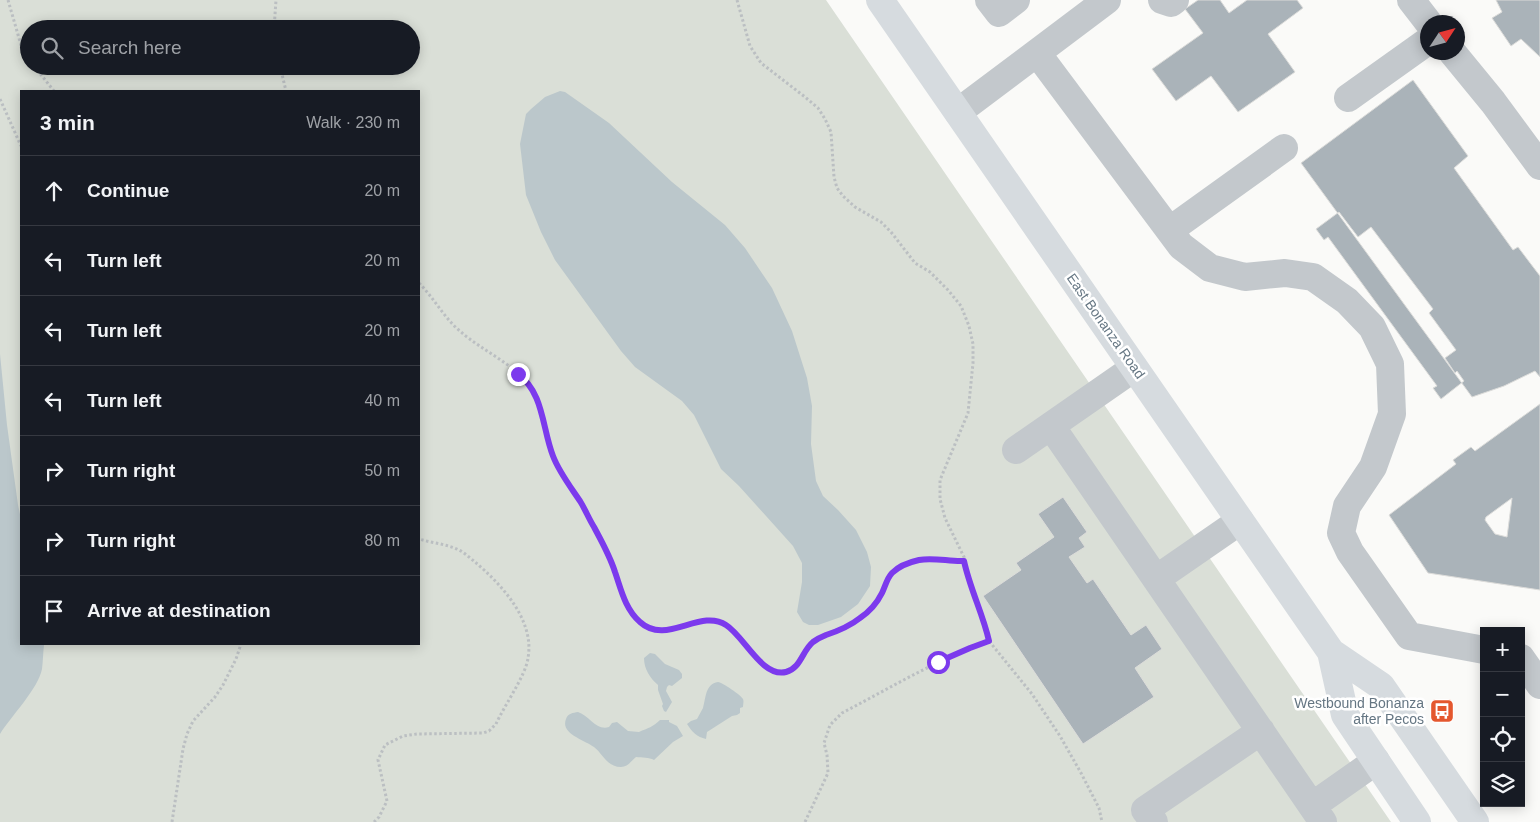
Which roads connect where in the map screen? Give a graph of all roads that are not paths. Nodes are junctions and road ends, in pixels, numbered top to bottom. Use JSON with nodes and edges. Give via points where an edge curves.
{"nodes":[{"id":1,"x":880,"y":0,"type":"edge"},
{"id":2,"x":989,"y":0,"type":"edge"},
{"id":3,"x":1016,"y":0,"type":"edge"},
{"id":4,"x":1107,"y":0,"type":"edge"},
{"id":5,"x":1162,"y":0,"type":"edge"},
{"id":6,"x":1175,"y":0,"type":"edge"},
{"id":7,"x":1411,"y":0,"type":"edge"},
{"id":8,"x":1423,"y":15,"type":"edge"},
{"id":9,"x":1420,"y":47,"type":"edge"},
{"id":10,"x":1037,"y":53,"type":"junction"},
{"id":11,"x":1459,"y":60,"type":"edge"},
{"id":12,"x":1348,"y":98,"type":"dead end"},
{"id":13,"x":958,"y":112,"type":"junction"},
{"id":14,"x":1284,"y":148,"type":"dead end"},
{"id":15,"x":1540,"y":166,"type":"edge"},
{"id":16,"x":1170,"y":230,"type":"junction"},
{"id":17,"x":1134,"y":368,"type":"junction"},
{"id":18,"x":1051,"y":426,"type":"junction"},
{"id":19,"x":1016,"y":450,"type":"dead end"},
{"id":20,"x":1240,"y":521,"type":"junction"},
{"id":21,"x":1156,"y":579,"type":"junction"},
{"id":22,"x":1480,"y":649,"type":"edge"},
{"id":23,"x":1331,"y":652,"type":"junction"},
{"id":24,"x":1525,"y":664,"type":"edge"},
{"id":25,"x":1540,"y":685,"type":"edge"},
{"id":26,"x":1261,"y":731,"type":"junction"},
{"id":27,"x":1376,"y":761,"type":"junction"},
{"id":28,"x":1318,"y":814,"type":"edge"},
{"id":29,"x":1154,"y":822,"type":"edge"},
{"id":30,"x":1417,"y":822,"type":"edge"},
{"id":31,"x":1475,"y":822,"type":"edge"}],
"edges":[{"from":1,"to":13,"type":"main road","name":"East Bonanza Road"},
{"from":2,"to":3,"type":"lane","via":[[999,13]]},
{"from":4,"to":10,"type":"lane"},
{"from":5,"to":6,"type":"lane","via":[[1172,3]]},
{"from":7,"to":8,"type":"lane"},
{"from":9,"to":12,"type":"lane"},
{"from":10,"to":13,"type":"lane"},
{"from":10,"to":16,"type":"lane"},
{"from":11,"to":15,"type":"lane"},
{"from":13,"to":17,"type":"main road","name":"East Bonanza Road"},
{"from":14,"to":16,"type":"lane"},
{"from":16,"to":22,"type":"lane","via":[[1181,246],[1210,268],[1245,277],[1285,273],[1313,278],[1347,301],[1372,327],[1390,364],[1392,414],[1373,467],[1347,506],[1341,534],[1350,552],[1410,636]]},
{"from":17,"to":18,"type":"lane"},
{"from":17,"to":20,"type":"main road","name":"East Bonanza Road"},
{"from":18,"to":19,"type":"lane"},
{"from":18,"to":21,"type":"lane"},
{"from":20,"to":21,"type":"lane"},
{"from":20,"to":23,"type":"main road","name":"East Bonanza Road"},
{"from":21,"to":26,"type":"lane"},
{"from":23,"to":27,"type":"main road","name":"East Bonanza Road","via":[[1345,715]]},
{"from":23,"to":31,"type":"main road","name":"East Bonanza Road","via":[[1381,686]]},
{"from":24,"to":25,"type":"lane"},
{"from":26,"to":28,"type":"lane"},
{"from":26,"to":29,"type":"lane","via":[[1146,810]]},
{"from":27,"to":28,"type":"lane"},
{"from":27,"to":30,"type":"main road","name":"East Bonanza Road"}]}
